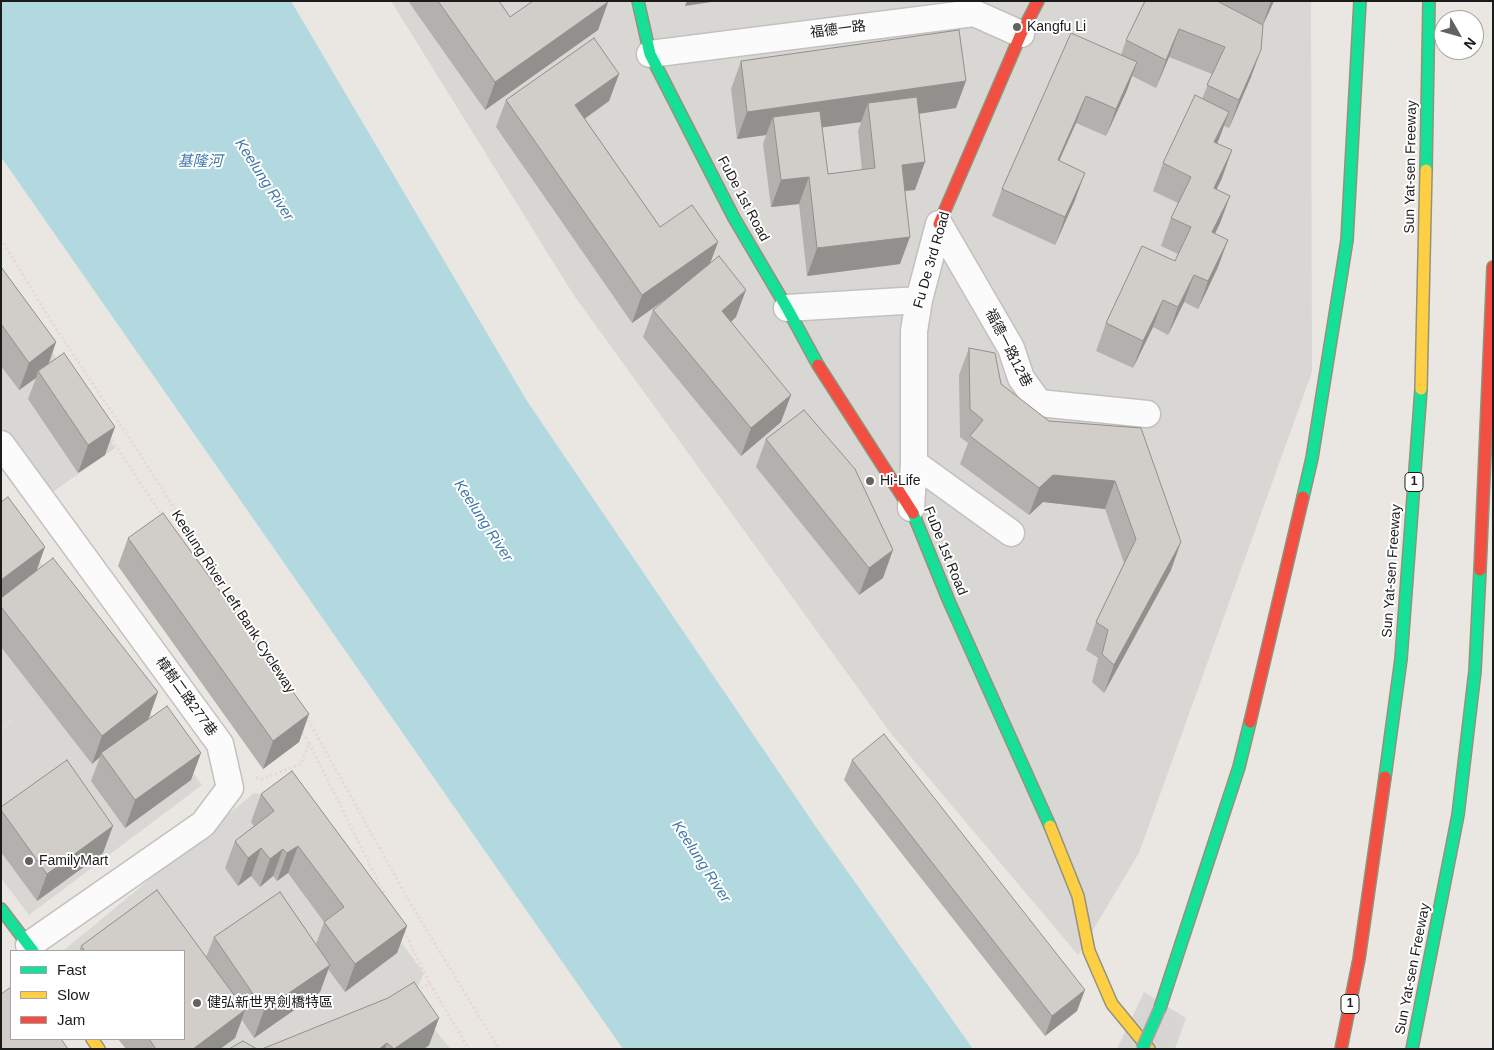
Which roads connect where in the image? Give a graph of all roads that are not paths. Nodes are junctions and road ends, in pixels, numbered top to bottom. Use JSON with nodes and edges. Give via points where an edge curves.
{"nodes":[{"id":1,"x":638,"y":1,"type":"edge"},
{"id":2,"x":1038,"y":1,"type":"edge"},
{"id":3,"x":1360,"y":1,"type":"edge"},
{"id":4,"x":1429,"y":1,"type":"edge"},
{"id":5,"x":1021,"y":34,"type":"junction"},
{"id":6,"x":650,"y":54,"type":"junction"},
{"id":7,"x":939,"y":224,"type":"junction"},
{"id":8,"x":1493,"y":267,"type":"edge"},
{"id":9,"x":919,"y":300,"type":"junction"},
{"id":10,"x":787,"y":308,"type":"junction"},
{"id":11,"x":1147,"y":414,"type":"dead end"},
{"id":12,"x":4,"y":453,"type":"edge"},
{"id":13,"x":914,"y":463,"type":"junction"},
{"id":14,"x":911,"y":508,"type":"junction"},
{"id":15,"x":1011,"y":533,"type":"dead end"},
{"id":16,"x":1,"y":909,"type":"edge"},
{"id":17,"x":31,"y":948,"type":"edge"},
{"id":18,"x":1142,"y":1049,"type":"edge"},
{"id":19,"x":1148,"y":1049,"type":"edge"},
{"id":20,"x":1341,"y":1049,"type":"edge"},
{"id":21,"x":1412,"y":1049,"type":"edge"}],
"edges":[{"from":1,"to":6,"type":"main road","name":"FuDe 1st Road"},
{"from":2,"to":5,"type":"main road","name":"Fu De 3rd Road"},
{"from":3,"to":18,"type":"main road","bridge":true,"via":[[1347,240],[1312,458],[1239,767],[1160,1008]]},
{"from":4,"to":20,"type":"main road","name":"Sun Yat-sen Freeway","number":"1","via":[[1421,389],[1401,659],[1360,960]]},
{"from":5,"to":6,"type":"street","name":"福德一路","via":[[974,13]]},
{"from":5,"to":7,"type":"main road","name":"Fu De 3rd Road"},
{"from":6,"to":10,"type":"main road","name":"FuDe 1st Road","via":[[734,218]]},
{"from":7,"to":9,"type":"street","name":"Fu De 3rd Road"},
{"from":7,"to":11,"type":"street","name":"福德一路12巷","via":[[1011,348],[1021,378],[1039,403]]},
{"from":8,"to":21,"type":"main road","name":"Sun Yat-sen Freeway","via":[[1475,670],[1458,815]]},
{"from":9,"to":10,"type":"street"},
{"from":9,"to":13,"type":"street","name":"Fu De 3rd Road","via":[[914,331]]},
{"from":10,"to":14,"type":"main road","name":"FuDe 1st Road","via":[[810,353]]},
{"from":12,"to":17,"type":"street","name":"樟樹二路277巷","via":[[220,744],[230,788],[203,824]]},
{"from":13,"to":14,"type":"street","name":"Fu De 3rd Road"},
{"from":13,"to":15,"type":"street"},
{"from":14,"to":19,"type":"main road","name":"FuDe 1st Road","via":[[1054,836],[1078,896],[1089,952],[1112,1004]]},
{"from":16,"to":17,"type":"main road"}]}
